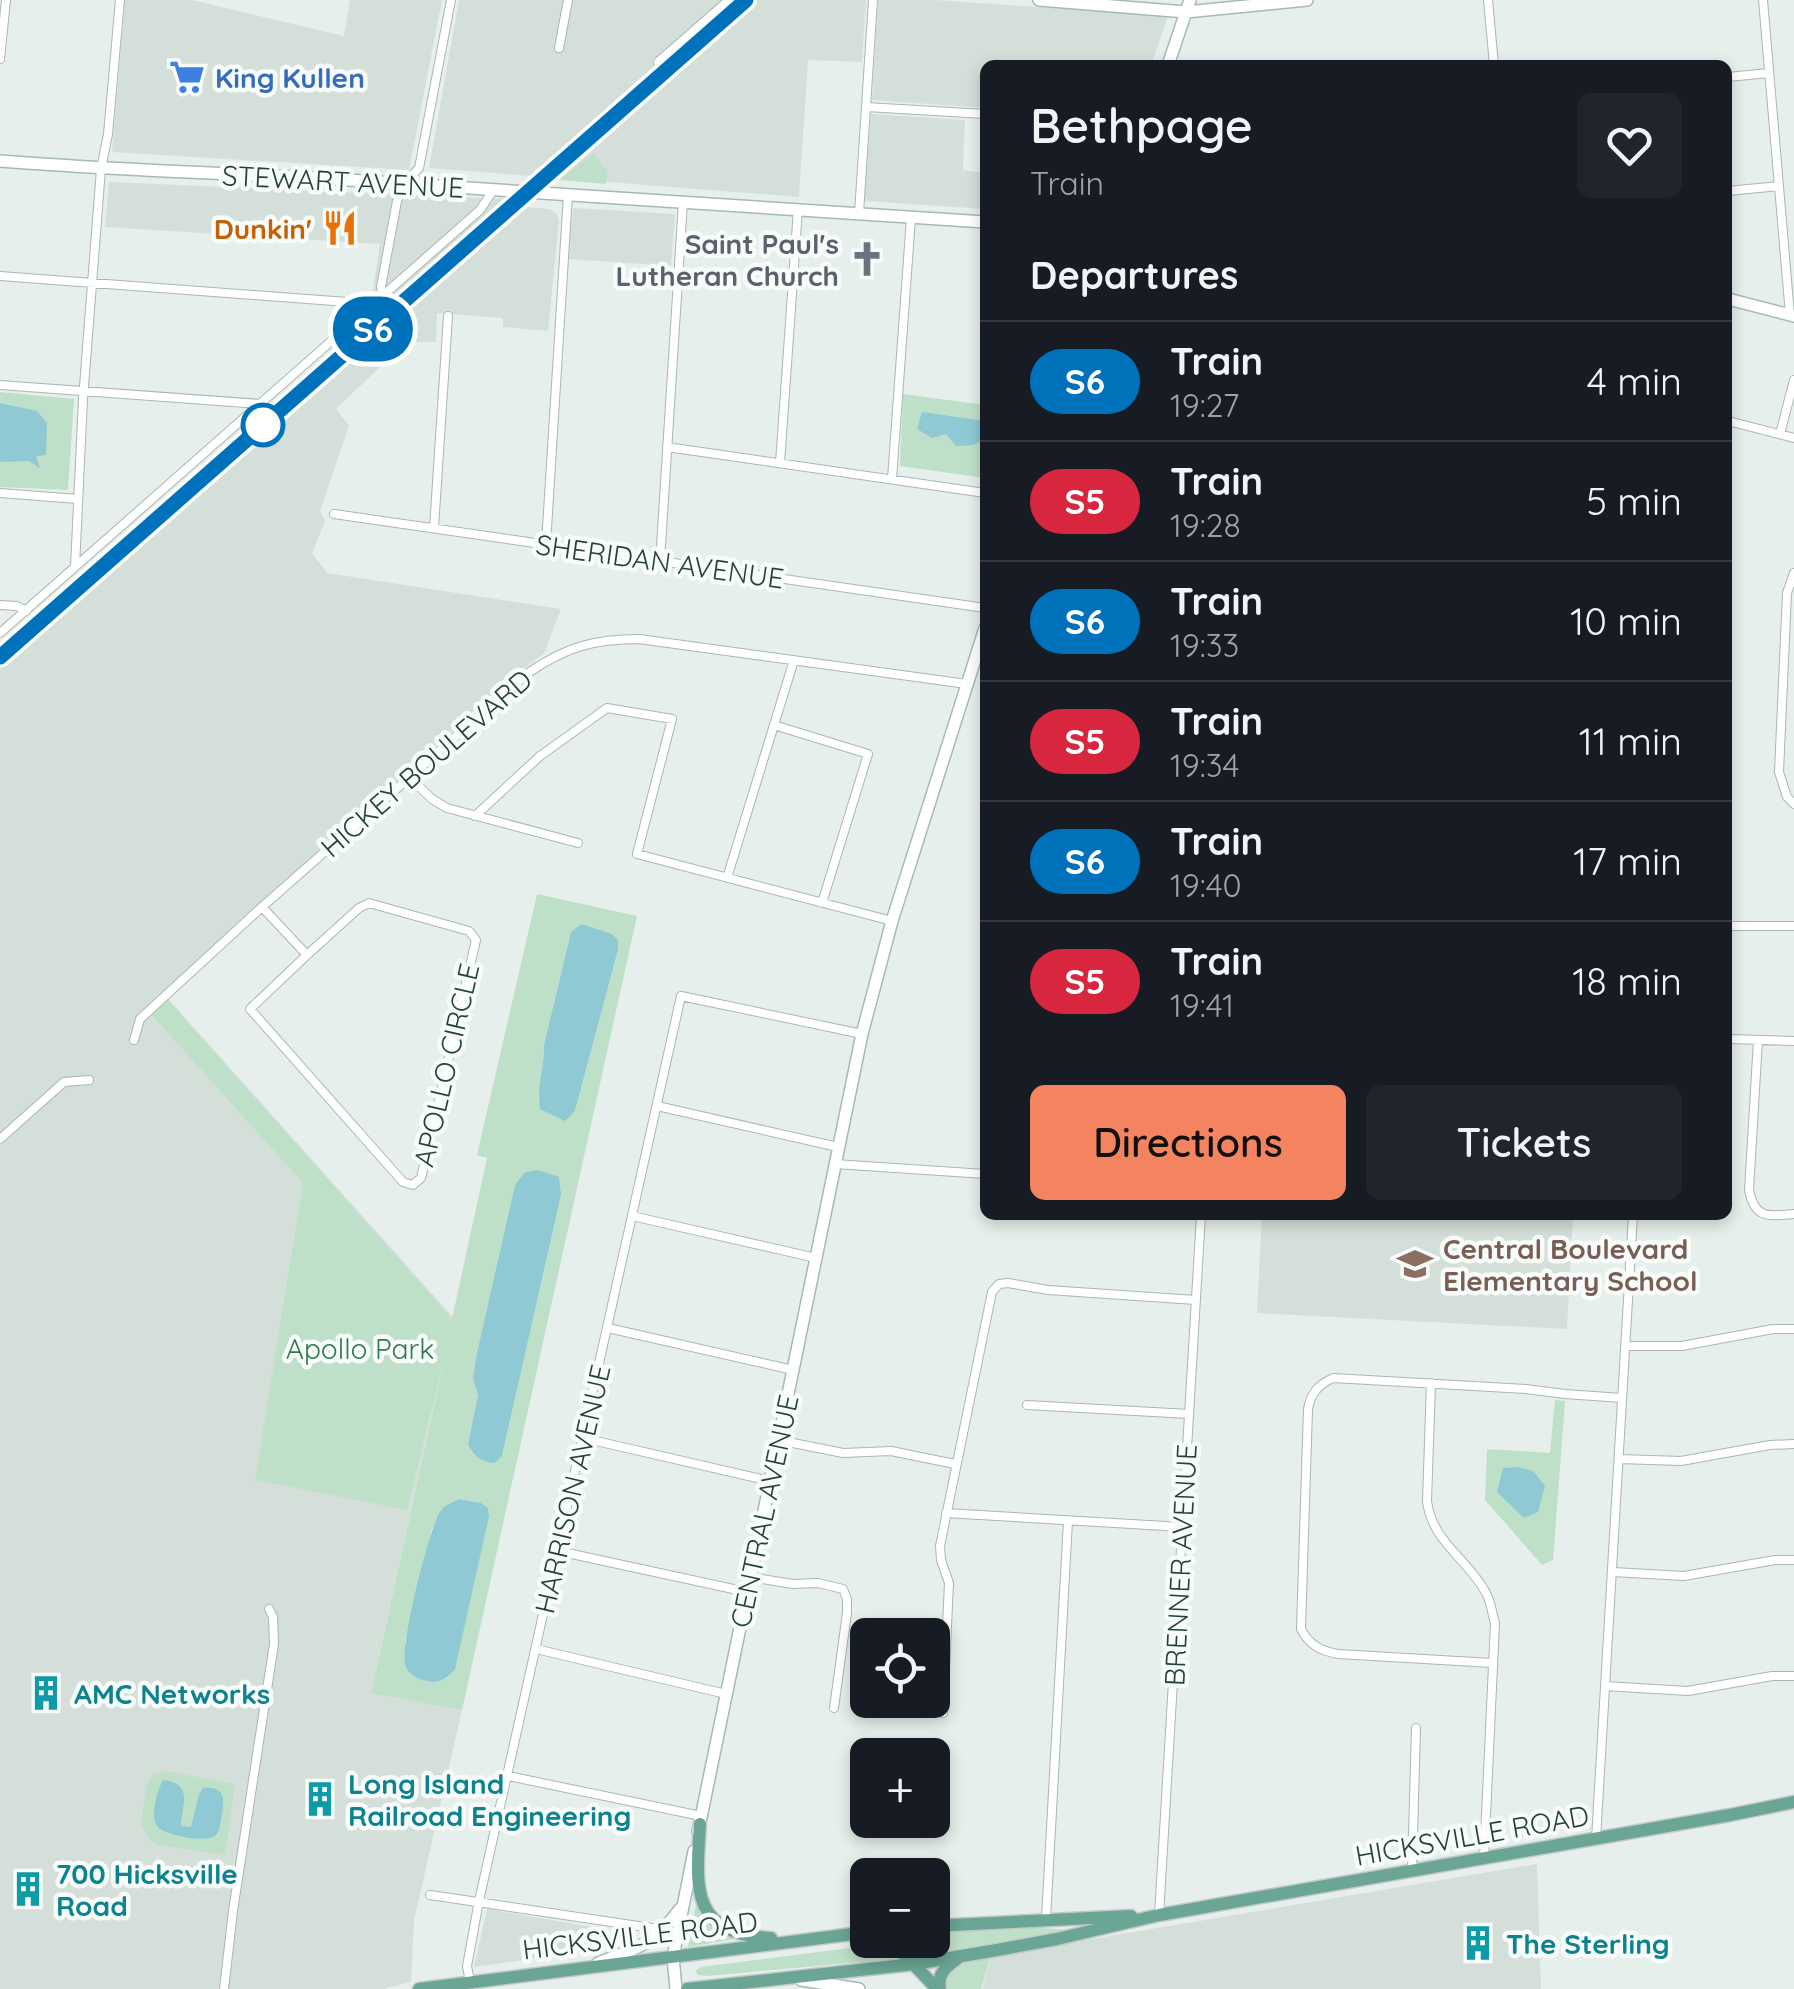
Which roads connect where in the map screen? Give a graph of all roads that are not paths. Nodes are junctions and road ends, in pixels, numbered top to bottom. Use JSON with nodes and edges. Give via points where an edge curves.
{"nodes":[{"id":1,"x":6,"y":0,"type":"edge"},
{"id":2,"x":120,"y":0,"type":"edge"},
{"id":3,"x":451,"y":0,"type":"edge"},
{"id":4,"x":568,"y":0,"type":"edge"},
{"id":5,"x":729,"y":0,"type":"edge"},
{"id":6,"x":873,"y":0,"type":"edge"},
{"id":7,"x":1039,"y":0,"type":"edge"},
{"id":8,"x":1307,"y":0,"type":"edge"},
{"id":9,"x":1488,"y":0,"type":"edge"},
{"id":10,"x":1763,"y":0,"type":"edge"},
{"id":11,"x":1188,"y":6,"type":"edge"},
{"id":12,"x":559,"y":48,"type":"dead end"},
{"id":13,"x":0,"y":50,"type":"edge"},
{"id":14,"x":0,"y":59,"type":"edge"},
{"id":15,"x":1170,"y":60,"type":"edge"},
{"id":16,"x":1494,"y":60,"type":"edge"},
{"id":17,"x":658,"y":62,"type":"dead end"},
{"id":18,"x":1769,"y":74,"type":"junction"},
{"id":19,"x":1732,"y":77,"type":"edge"},
{"id":20,"x":866,"y":107,"type":"junction"},
{"id":21,"x":980,"y":114,"type":"edge"},
{"id":22,"x":0,"y":162,"type":"edge"},
{"id":23,"x":102,"y":169,"type":"junction"},
{"id":24,"x":404,"y":184,"type":"junction"},
{"id":25,"x":1779,"y":186,"type":"junction"},
{"id":26,"x":494,"y":189,"type":"junction"},
{"id":27,"x":1732,"y":191,"type":"edge"},
{"id":28,"x":568,"y":194,"type":"junction"},
{"id":29,"x":683,"y":202,"type":"junction"},
{"id":30,"x":798,"y":209,"type":"junction"},
{"id":31,"x":859,"y":214,"type":"junction"},
{"id":32,"x":911,"y":218,"type":"junction"},
{"id":33,"x":980,"y":222,"type":"edge"},
{"id":34,"x":0,"y":276,"type":"edge"},
{"id":35,"x":94,"y":283,"type":"junction"},
{"id":36,"x":384,"y":296,"type":"junction"},
{"id":37,"x":1732,"y":300,"type":"edge"},
{"id":38,"x":374,"y":304,"type":"junction"},
{"id":39,"x":448,"y":316,"type":"dead end"},
{"id":40,"x":1792,"y":316,"type":"edge"},
{"id":41,"x":1794,"y":380,"type":"edge"},
{"id":42,"x":0,"y":384,"type":"edge"},
{"id":43,"x":84,"y":390,"type":"junction"},
{"id":44,"x":261,"y":404,"type":"junction"},
{"id":45,"x":1732,"y":422,"type":"edge"},
{"id":46,"x":1780,"y":434,"type":"junction"},
{"id":47,"x":1794,"y":438,"type":"edge"},
{"id":48,"x":667,"y":447,"type":"junction"},
{"id":49,"x":780,"y":463,"type":"junction"},
{"id":50,"x":892,"y":479,"type":"junction"},
{"id":51,"x":980,"y":492,"type":"edge"},
{"id":52,"x":0,"y":493,"type":"edge"},
{"id":53,"x":78,"y":499,"type":"junction"},
{"id":54,"x":334,"y":514,"type":"dead end"},
{"id":55,"x":434,"y":528,"type":"junction"},
{"id":56,"x":546,"y":544,"type":"junction"},
{"id":57,"x":660,"y":561,"type":"junction"},
{"id":58,"x":75,"y":568,"type":"junction"},
{"id":59,"x":1794,"y":573,"type":"edge"},
{"id":60,"x":0,"y":605,"type":"edge"},
{"id":61,"x":980,"y":607,"type":"edge"},
{"id":62,"x":26,"y":611,"type":"junction"},
{"id":63,"x":0,"y":634,"type":"edge"},
{"id":64,"x":980,"y":643,"type":"edge"},
{"id":65,"x":794,"y":660,"type":"junction"},
{"id":66,"x":966,"y":684,"type":"junction"},
{"id":67,"x":774,"y":726,"type":"junction"},
{"id":68,"x":409,"y":777,"type":"junction"},
{"id":69,"x":1794,"y":804,"type":"edge"},
{"id":70,"x":475,"y":816,"type":"junction"},
{"id":71,"x":578,"y":843,"type":"dead end"},
{"id":72,"x":728,"y":878,"type":"junction"},
{"id":73,"x":822,"y":902,"type":"junction"},
{"id":74,"x":262,"y":907,"type":"junction"},
{"id":75,"x":892,"y":921,"type":"junction"},
{"id":76,"x":1732,"y":926,"type":"edge"},
{"id":77,"x":1794,"y":926,"type":"edge"},
{"id":78,"x":307,"y":955,"type":"junction"},
{"id":79,"x":862,"y":1034,"type":"junction"},
{"id":80,"x":1732,"y":1039,"type":"edge"},
{"id":81,"x":134,"y":1040,"type":"dead end"},
{"id":82,"x":1758,"y":1040,"type":"junction"},
{"id":83,"x":1794,"y":1040,"type":"edge"},
{"id":84,"x":90,"y":1080,"type":"dead end"},
{"id":85,"x":657,"y":1106,"type":"junction"},
{"id":86,"x":0,"y":1139,"type":"edge"},
{"id":87,"x":832,"y":1146,"type":"junction"},
{"id":88,"x":835,"y":1164,"type":"junction"},
{"id":89,"x":980,"y":1174,"type":"edge"},
{"id":90,"x":1794,"y":1214,"type":"edge"},
{"id":91,"x":632,"y":1216,"type":"junction"},
{"id":92,"x":1201,"y":1220,"type":"edge"},
{"id":93,"x":1633,"y":1220,"type":"edge"},
{"id":94,"x":816,"y":1258,"type":"junction"},
{"id":95,"x":1196,"y":1300,"type":"junction"},
{"id":96,"x":608,"y":1328,"type":"junction"},
{"id":97,"x":1794,"y":1329,"type":"edge"},
{"id":98,"x":1626,"y":1346,"type":"junction"},
{"id":99,"x":793,"y":1370,"type":"junction"},
{"id":100,"x":1431,"y":1383,"type":"junction"},
{"id":101,"x":1622,"y":1398,"type":"junction"},
{"id":102,"x":1027,"y":1404,"type":"dead end"},
{"id":103,"x":1189,"y":1414,"type":"junction"},
{"id":104,"x":583,"y":1438,"type":"junction"},
{"id":105,"x":778,"y":1440,"type":"junction"},
{"id":106,"x":1794,"y":1444,"type":"edge"},
{"id":107,"x":1619,"y":1458,"type":"junction"},
{"id":108,"x":955,"y":1464,"type":"junction"},
{"id":109,"x":770,"y":1480,"type":"junction"},
{"id":110,"x":946,"y":1513,"type":"junction"},
{"id":111,"x":1068,"y":1520,"type":"junction"},
{"id":112,"x":1182,"y":1528,"type":"junction"},
{"id":113,"x":558,"y":1550,"type":"junction"},
{"id":114,"x":1794,"y":1560,"type":"edge"},
{"id":115,"x":1612,"y":1572,"type":"junction"},
{"id":116,"x":750,"y":1576,"type":"junction"},
{"id":117,"x":747,"y":1592,"type":"junction"},
{"id":118,"x":269,"y":1609,"type":"dead end"},
{"id":119,"x":949,"y":1618,"type":"edge"},
{"id":120,"x":536,"y":1649,"type":"junction"},
{"id":121,"x":1492,"y":1663,"type":"junction"},
{"id":122,"x":1794,"y":1676,"type":"edge"},
{"id":123,"x":1605,"y":1686,"type":"junction"},
{"id":124,"x":726,"y":1694,"type":"junction"},
{"id":125,"x":834,"y":1708,"type":"dead end"},
{"id":126,"x":1416,"y":1728,"type":"dead end"},
{"id":127,"x":508,"y":1776,"type":"junction"},
{"id":128,"x":1794,"y":1802,"type":"edge"},
{"id":129,"x":701,"y":1820,"type":"junction"},
{"id":130,"x":1596,"y":1839,"type":"junction"},
{"id":131,"x":1484,"y":1858,"type":"junction"},
{"id":132,"x":1412,"y":1871,"type":"junction"},
{"id":133,"x":430,"y":1895,"type":"dead end"},
{"id":134,"x":479,"y":1901,"type":"junction"},
{"id":135,"x":683,"y":1906,"type":"junction"},
{"id":136,"x":1159,"y":1915,"type":"junction"},
{"id":137,"x":1046,"y":1919,"type":"junction"},
{"id":138,"x":950,"y":1925,"type":"edge"},
{"id":139,"x":665,"y":1930,"type":"junction"},
{"id":140,"x":850,"y":1935,"type":"edge"},
{"id":141,"x":809,"y":1940,"type":"junction"},
{"id":142,"x":962,"y":1956,"type":"junction"},
{"id":143,"x":672,"y":1957,"type":"junction"},
{"id":144,"x":908,"y":1958,"type":"edge"},
{"id":145,"x":914,"y":1964,"type":"junction"},
{"id":146,"x":588,"y":1967,"type":"junction"},
{"id":147,"x":792,"y":1978,"type":"junction"},
{"id":148,"x":470,"y":1982,"type":"junction"},
{"id":149,"x":720,"y":1987,"type":"edge"},
{"id":150,"x":224,"y":1989,"type":"edge"},
{"id":151,"x":419,"y":1989,"type":"edge"},
{"id":152,"x":676,"y":1989,"type":"edge"},
{"id":153,"x":687,"y":1989,"type":"edge"},
{"id":154,"x":859,"y":1989,"type":"edge"},
{"id":155,"x":938,"y":1989,"type":"edge"}],
"edges":[{"from":1,"to":13,"type":"street"},
{"from":2,"to":23,"type":"street"},
{"from":3,"to":24,"type":"street","via":[[418,168]]},
{"from":4,"to":12,"type":"street"},
{"from":5,"to":17,"type":"street"},
{"from":6,"to":20,"type":"street"},
{"from":7,"to":11,"type":"main road"},
{"from":8,"to":11,"type":"main road"},
{"from":9,"to":16,"type":"street"},
{"from":10,"to":18,"type":"street"},
{"from":11,"to":15,"type":"main road"},
{"from":13,"to":14,"type":"street"},
{"from":18,"to":19,"type":"street"},
{"from":18,"to":25,"type":"street"},
{"from":20,"to":21,"type":"street"},
{"from":20,"to":31,"type":"street"},
{"from":22,"to":23,"type":"main road","name":"STEWART AVENUE"},
{"from":23,"to":24,"type":"main road","name":"STEWART AVENUE"},
{"from":23,"to":35,"type":"street"},
{"from":24,"to":26,"type":"main road","name":"STEWART AVENUE"},
{"from":24,"to":36,"type":"street"},
{"from":25,"to":27,"type":"street"},
{"from":25,"to":40,"type":"street"},
{"from":26,"to":28,"type":"main road","name":"STEWART AVENUE"},
{"from":26,"to":36,"type":"street","via":[[480,210]]},
{"from":28,"to":29,"type":"main road","name":"STEWART AVENUE"},
{"from":28,"to":56,"type":"street"},
{"from":29,"to":30,"type":"main road","name":"STEWART AVENUE"},
{"from":29,"to":48,"type":"street"},
{"from":30,"to":31,"type":"main road","name":"STEWART AVENUE"},
{"from":30,"to":49,"type":"street"},
{"from":31,"to":32,"type":"main road","name":"STEWART AVENUE"},
{"from":32,"to":33,"type":"main road","name":"STEWART AVENUE"},
{"from":32,"to":50,"type":"street"},
{"from":34,"to":35,"type":"street"},
{"from":35,"to":38,"type":"street"},
{"from":35,"to":43,"type":"street"},
{"from":36,"to":38,"type":"street"},
{"from":37,"to":40,"type":"main road"},
{"from":38,"to":44,"type":"street"},
{"from":39,"to":55,"type":"street"},
{"from":41,"to":46,"type":"street"},
{"from":42,"to":43,"type":"street"},
{"from":43,"to":44,"type":"street"},
{"from":43,"to":53,"type":"street"},
{"from":44,"to":58,"type":"street"},
{"from":45,"to":46,"type":"street"},
{"from":46,"to":47,"type":"street"},
{"from":48,"to":49,"type":"street"},
{"from":48,"to":57,"type":"street"},
{"from":49,"to":50,"type":"street"},
{"from":50,"to":51,"type":"street"},
{"from":52,"to":53,"type":"street"},
{"from":53,"to":58,"type":"street"},
{"from":54,"to":55,"type":"street","name":"SHERIDAN AVENUE"},
{"from":55,"to":56,"type":"street","name":"SHERIDAN AVENUE"},
{"from":56,"to":57,"type":"street","name":"SHERIDAN AVENUE"},
{"from":57,"to":61,"type":"street","name":"SHERIDAN AVENUE"},
{"from":58,"to":62,"type":"street"},
{"from":59,"to":69,"type":"street","via":[[1787,593],[1779,772]]},
{"from":60,"to":62,"type":"street"},
{"from":62,"to":63,"type":"street"},
{"from":64,"to":66,"type":"main road"},
{"from":65,"to":66,"type":"street","name":"HICKEY BOULEVARD"},
{"from":65,"to":67,"type":"street"},
{"from":65,"to":68,"type":"street","name":"HICKEY BOULEVARD","via":[[639,638],[580,645],[528,673]]},
{"from":66,"to":75,"type":"main road"},
{"from":67,"to":72,"type":"street"},
{"from":67,"to":73,"type":"street","via":[[868,754]]},
{"from":68,"to":70,"type":"street","via":[[447,808]]},
{"from":68,"to":74,"type":"street","name":"HICKEY BOULEVARD"},
{"from":70,"to":71,"type":"street"},
{"from":70,"to":72,"type":"street","via":[[540,756],[607,708],[672,718],[637,854]]},
{"from":72,"to":73,"type":"street"},
{"from":73,"to":75,"type":"street"},
{"from":74,"to":78,"type":"street"},
{"from":74,"to":81,"type":"street","name":"HICKEY BOULEVARD","via":[[140,1019]]},
{"from":75,"to":79,"type":"main road","name":"CENTRAL AVENUE"},
{"from":76,"to":77,"type":"street"},
{"from":78,"to":78,"type":"street","name":"APOLLO CIRCLE","via":[[250,1009],[403,1182],[413,1185],[420,1178],[476,940],[469,931],[369,903]]},
{"from":79,"to":85,"type":"street","name":"HARRISON AVENUE","via":[[681,996]]},
{"from":79,"to":87,"type":"main road","name":"CENTRAL AVENUE"},
{"from":80,"to":82,"type":"street"},
{"from":82,"to":83,"type":"street"},
{"from":82,"to":90,"type":"street","via":[[1749,1190],[1764,1214]]},
{"from":84,"to":86,"type":"street","via":[[64,1082]]},
{"from":85,"to":87,"type":"street"},
{"from":85,"to":91,"type":"street","name":"HARRISON AVENUE"},
{"from":87,"to":88,"type":"main road","name":"CENTRAL AVENUE"},
{"from":88,"to":89,"type":"street"},
{"from":88,"to":94,"type":"main road","name":"CENTRAL AVENUE"},
{"from":91,"to":94,"type":"street"},
{"from":91,"to":96,"type":"street","name":"HARRISON AVENUE"},
{"from":92,"to":95,"type":"street","name":"BRENNER AVENUE"},
{"from":93,"to":98,"type":"street"},
{"from":94,"to":99,"type":"main road","name":"CENTRAL AVENUE"},
{"from":95,"to":103,"type":"street","name":"BRENNER AVENUE"},
{"from":95,"to":108,"type":"street","via":[[999,1284]]},
{"from":96,"to":99,"type":"street"},
{"from":96,"to":104,"type":"street","name":"HARRISON AVENUE"},
{"from":97,"to":98,"type":"street","via":[[1682,1346]]},
{"from":98,"to":101,"type":"street"},
{"from":99,"to":105,"type":"main road","name":"CENTRAL AVENUE"},
{"from":100,"to":101,"type":"street"},
{"from":100,"to":121,"type":"street","via":[[1429,1514],[1488,1596],[1495,1623]]},
{"from":100,"to":121,"type":"street","via":[[1333,1378],[1310,1397],[1302,1629],[1325,1652]]},
{"from":101,"to":107,"type":"street"},
{"from":102,"to":103,"type":"street"},
{"from":103,"to":112,"type":"street","name":"BRENNER AVENUE"},
{"from":104,"to":109,"type":"street"},
{"from":104,"to":113,"type":"street","name":"HARRISON AVENUE"},
{"from":105,"to":108,"type":"street"},
{"from":105,"to":109,"type":"main road","name":"CENTRAL AVENUE"},
{"from":106,"to":107,"type":"street","via":[[1681,1462]]},
{"from":107,"to":115,"type":"street"},
{"from":108,"to":110,"type":"street"},
{"from":109,"to":116,"type":"main road","name":"CENTRAL AVENUE"},
{"from":110,"to":111,"type":"street"},
{"from":110,"to":119,"type":"street","via":[[940,1546]]},
{"from":111,"to":112,"type":"street"},
{"from":111,"to":137,"type":"street"},
{"from":112,"to":136,"type":"street","name":"BRENNER AVENUE"},
{"from":113,"to":117,"type":"street"},
{"from":113,"to":120,"type":"street","name":"HARRISON AVENUE"},
{"from":114,"to":115,"type":"street","via":[[1684,1576]]},
{"from":115,"to":123,"type":"street"},
{"from":116,"to":117,"type":"main road","name":"CENTRAL AVENUE"},
{"from":116,"to":125,"type":"street","via":[[843,1589]]},
{"from":117,"to":124,"type":"main road","name":"CENTRAL AVENUE"},
{"from":118,"to":150,"type":"street","via":[[274,1644]]},
{"from":120,"to":124,"type":"street"},
{"from":120,"to":127,"type":"street","name":"HARRISON AVENUE"},
{"from":121,"to":131,"type":"street"},
{"from":122,"to":123,"type":"street","via":[[1688,1691]]},
{"from":123,"to":130,"type":"street"},
{"from":124,"to":129,"type":"main road","name":"CENTRAL AVENUE"},
{"from":126,"to":132,"type":"street"},
{"from":127,"to":129,"type":"street"},
{"from":127,"to":134,"type":"street","name":"HARRISON AVENUE"},
{"from":128,"to":130,"type":"main road","name":"HICKSVILLE ROAD"},
{"from":129,"to":135,"type":"main road","name":"CENTRAL AVENUE"},
{"from":129,"to":141,"type":"main road","via":[[697,1870],[707,1912],[744,1934]]},
{"from":130,"to":131,"type":"main road","name":"HICKSVILLE ROAD"},
{"from":131,"to":132,"type":"main road","name":"HICKSVILLE ROAD"},
{"from":132,"to":136,"type":"main road","name":"HICKSVILLE ROAD"},
{"from":133,"to":134,"type":"street"},
{"from":134,"to":139,"type":"street"},
{"from":134,"to":148,"type":"street","name":"HARRISON AVENUE"},
{"from":135,"to":139,"type":"main road"},
{"from":135,"to":143,"type":"main road","name":"CENTRAL AVENUE"},
{"from":136,"to":137,"type":"main road","name":"HICKSVILLE ROAD"},
{"from":136,"to":142,"type":"main road","name":"HICKSVILLE ROAD"},
{"from":137,"to":138,"type":"main road","name":"HICKSVILLE ROAD"},
{"from":139,"to":146,"type":"main road"},
{"from":140,"to":141,"type":"main road","name":"HICKSVILLE ROAD"},
{"from":141,"to":143,"type":"main road","name":"HICKSVILLE ROAD"},
{"from":142,"to":145,"type":"main road","name":"HICKSVILLE ROAD"},
{"from":142,"to":155,"type":"main road","via":[[943,1971]]},
{"from":143,"to":146,"type":"main road","name":"HICKSVILLE ROAD"},
{"from":143,"to":152,"type":"main road","name":"CENTRAL AVENUE"},
{"from":144,"to":145,"type":"main road"},
{"from":145,"to":147,"type":"main road","name":"HICKSVILLE ROAD"},
{"from":145,"to":155,"type":"main road"},
{"from":146,"to":148,"type":"main road","name":"HICKSVILLE ROAD"},
{"from":147,"to":149,"type":"main road","name":"HICKSVILLE ROAD"},
{"from":147,"to":154,"type":"main road"},
{"from":148,"to":151,"type":"main road","name":"HICKSVILLE ROAD"},
{"from":149,"to":153,"type":"main road","name":"HICKSVILLE ROAD"}]}
